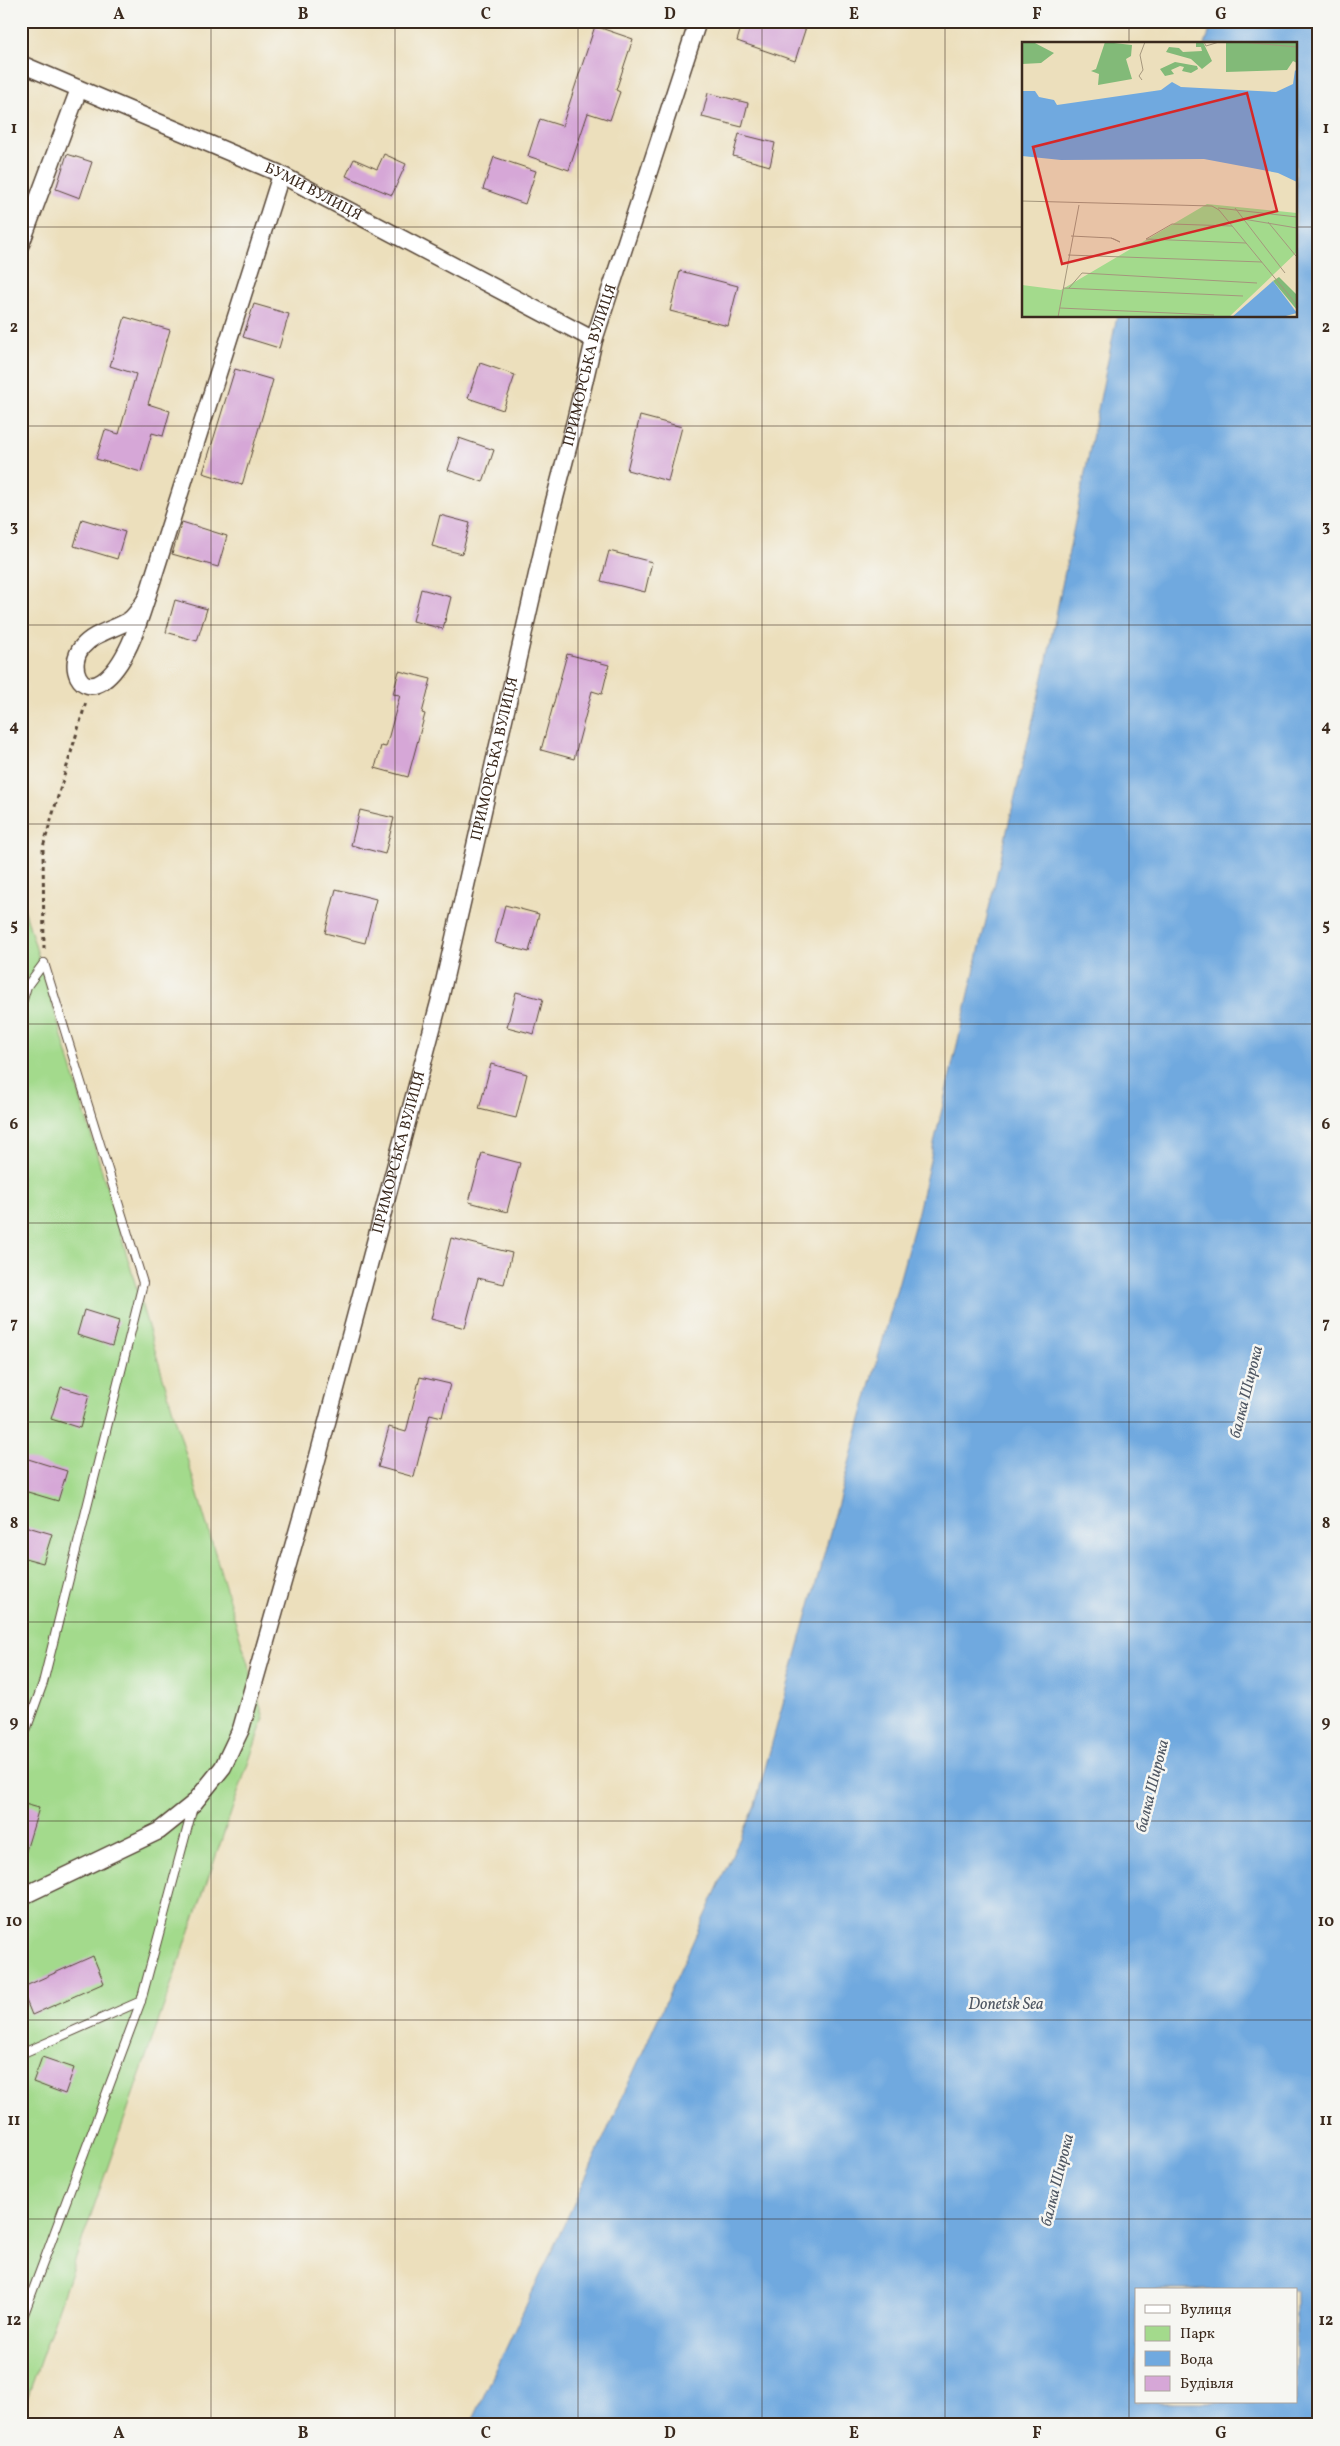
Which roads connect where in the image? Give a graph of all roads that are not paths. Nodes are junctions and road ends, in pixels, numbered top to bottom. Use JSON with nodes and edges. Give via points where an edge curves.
{"nodes":[{"id":1,"x":698,"y":21,"type":"edge"},
{"id":2,"x":21,"y":64,"type":"edge"},
{"id":3,"x":79,"y":89,"type":"junction"},
{"id":4,"x":281,"y":175,"type":"junction"},
{"id":5,"x":21,"y":244,"type":"edge"},
{"id":6,"x":594,"y":340,"type":"junction"},
{"id":7,"x":147,"y":597,"type":"junction"},
{"id":8,"x":21,"y":1006,"type":"edge"},
{"id":9,"x":21,"y":1744,"type":"edge"},
{"id":10,"x":194,"y":1803,"type":"junction"},
{"id":11,"x":21,"y":1897,"type":"edge"},
{"id":12,"x":141,"y":2001,"type":"junction"},
{"id":13,"x":21,"y":2054,"type":"edge"},
{"id":14,"x":21,"y":2322,"type":"edge"}],
"edges":[{"from":1,"to":6,"type":"street","name":"ПРИМОРСЬКА ВУЛИЦЯ"},
{"from":2,"to":3,"type":"street","name":"БУМИ ВУЛИЦЯ"},
{"from":3,"to":4,"type":"street","name":"БУМИ ВУЛИЦЯ"},
{"from":3,"to":5,"type":"street"},
{"from":4,"to":6,"type":"street","name":"БУМИ ВУЛИЦЯ"},
{"from":4,"to":7,"type":"street"},
{"from":6,"to":10,"type":"street","name":"ПРИМОРСЬКА ВУЛИЦЯ","via":[[551,513],[441,995],[306,1501],[241,1728],[223,1767]]},
{"from":7,"to":7,"type":"street","via":[[138,626],[120,662],[103,682],[83,682],[77,676],[75,662],[81,648],[93,636],[130,620]]},
{"from":8,"to":9,"type":"lane","via":[[27,986],[44,963],[143,1283],[43,1683]]},
{"from":10,"to":11,"type":"street","name":"ПРИМОРСЬКА ВУЛИЦЯ","via":[[159,1831]]},
{"from":10,"to":12,"type":"lane"},
{"from":12,"to":13,"type":"lane"},
{"from":12,"to":14,"type":"lane"}]}
